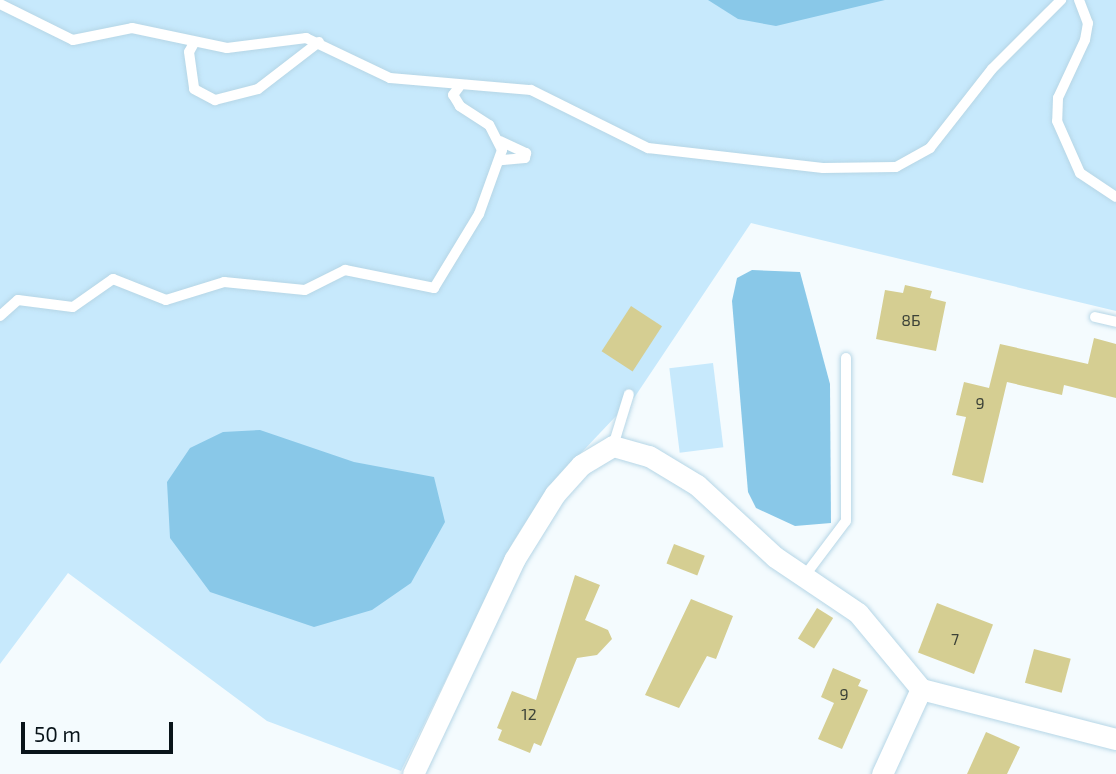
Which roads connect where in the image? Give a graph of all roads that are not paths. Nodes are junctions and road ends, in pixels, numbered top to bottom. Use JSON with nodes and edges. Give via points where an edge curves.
{"nodes":[{"id":1,"x":1061,"y":0,"type":"edge"},
{"id":2,"x":1079,"y":0,"type":"edge"},
{"id":3,"x":0,"y":4,"type":"edge"},
{"id":4,"x":5,"y":15,"type":"edge"},
{"id":5,"x":319,"y":42,"type":"junction"},
{"id":6,"x":194,"y":43,"type":"junction"},
{"id":7,"x":458,"y":87,"type":"junction"},
{"id":8,"x":500,"y":141,"type":"junction"},
{"id":9,"x":500,"y":160,"type":"junction"},
{"id":10,"x":1116,"y":197,"type":"edge"},
{"id":11,"x":0,"y":316,"type":"edge"},
{"id":12,"x":1095,"y":317,"type":"dead end"},
{"id":13,"x":1116,"y":322,"type":"edge"},
{"id":14,"x":846,"y":359,"type":"dead end"},
{"id":15,"x":629,"y":394,"type":"dead end"},
{"id":16,"x":613,"y":446,"type":"junction"},
{"id":17,"x":806,"y":575,"type":"junction"},
{"id":18,"x":921,"y":690,"type":"junction"},
{"id":19,"x":1116,"y":738,"type":"edge"},
{"id":20,"x":413,"y":774,"type":"edge"},
{"id":21,"x":882,"y":774,"type":"edge"}],
"edges":[{"from":1,"to":7,"type":"lane","via":[[992,69],[930,148],[896,167],[822,168],[648,148],[531,90]]},
{"from":2,"to":10,"type":"lane","via":[[1088,23],[1085,40],[1058,98],[1057,121],[1080,173]]},
{"from":3,"to":4,"type":"lane"},
{"from":4,"to":6,"type":"lane","via":[[73,40],[132,28]]},
{"from":5,"to":6,"type":"lane","via":[[290,36],[227,48]]},
{"from":5,"to":6,"type":"lane","via":[[258,89],[215,100],[194,89],[189,52]]},
{"from":5,"to":7,"type":"lane","via":[[376,74]]},
{"from":7,"to":8,"type":"lane","via":[[453,95],[460,106],[489,125]]},
{"from":8,"to":9,"type":"lane"},
{"from":8,"to":9,"type":"lane","via":[[526,153]]},
{"from":9,"to":11,"type":"lane","via":[[445,279],[426,291],[345,270],[305,290],[224,282],[166,300],[113,279],[73,307],[18,300]]},
{"from":12,"to":13,"type":"lane"},
{"from":14,"to":17,"type":"lane","via":[[846,522]]},
{"from":15,"to":16,"type":"lane"},
{"from":16,"to":17,"type":"street","via":[[649,456],[697,485],[775,557]]},
{"from":16,"to":20,"type":"street","via":[[600,450],[564,485],[514,560]]},
{"from":17,"to":18,"type":"street","via":[[858,612]]},
{"from":18,"to":19,"type":"street"},
{"from":18,"to":21,"type":"street"}]}
